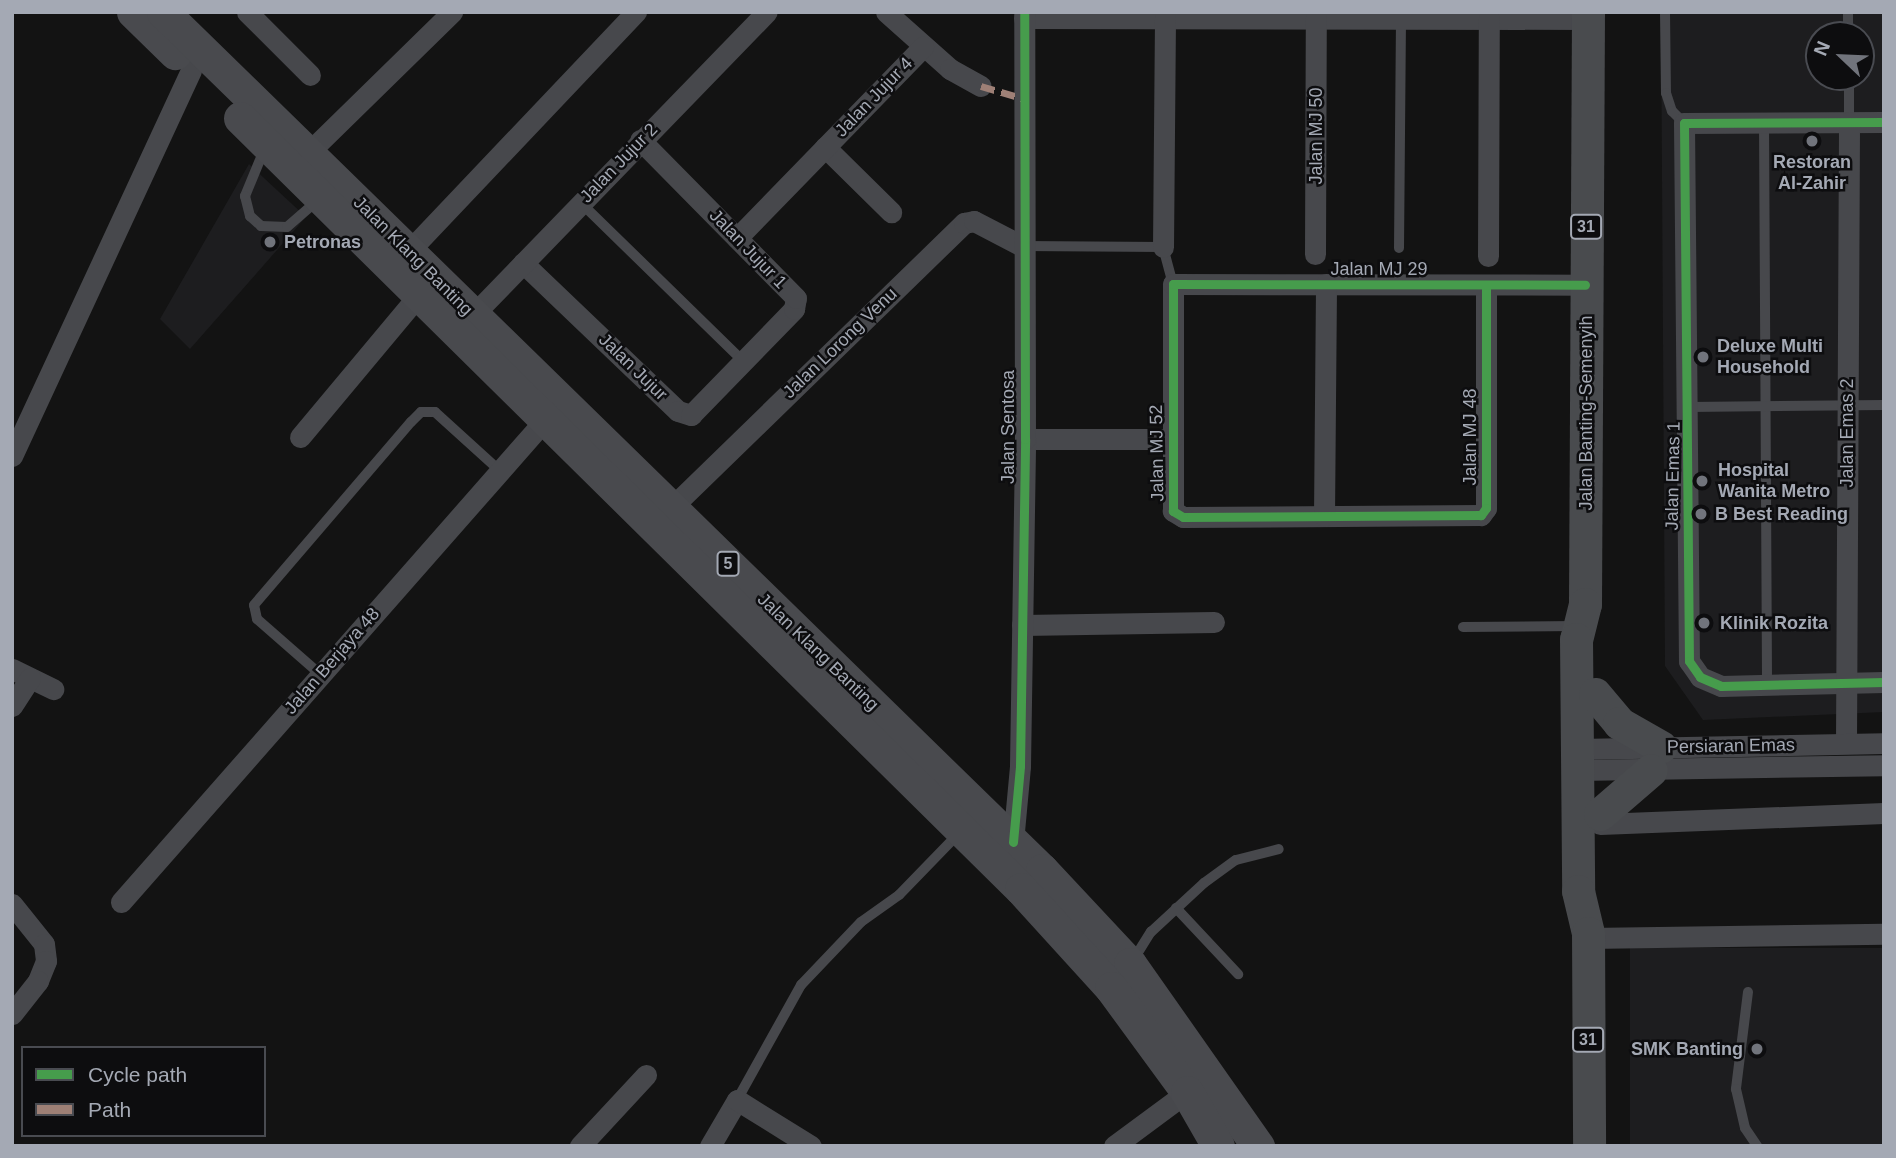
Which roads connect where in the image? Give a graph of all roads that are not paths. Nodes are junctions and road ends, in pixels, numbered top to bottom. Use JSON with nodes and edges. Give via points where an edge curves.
{"nodes":[{"id":1,"x":133,"y":12,"type":"edge"},
{"id":2,"x":163,"y":12,"type":"edge"},
{"id":3,"x":247,"y":12,"type":"edge"},
{"id":4,"x":452,"y":12,"type":"edge"},
{"id":5,"x":636,"y":12,"type":"edge"},
{"id":6,"x":767,"y":12,"type":"edge"},
{"id":7,"x":886,"y":12,"type":"edge"},
{"id":8,"x":1665,"y":12,"type":"edge"},
{"id":9,"x":1024,"y":15,"type":"edge"},
{"id":10,"x":1588,"y":15,"type":"edge"},
{"id":11,"x":1165,"y":18,"type":"junction"},
{"id":12,"x":1317,"y":18,"type":"junction"},
{"id":13,"x":1401,"y":19,"type":"junction"},
{"id":14,"x":1489,"y":19,"type":"junction"},
{"id":15,"x":923,"y":47,"type":"junction"},
{"id":16,"x":191,"y":70,"type":"junction"},
{"id":17,"x":310,"y":75,"type":"dead end"},
{"id":18,"x":981,"y":86,"type":"dead end"},
{"id":19,"x":1849,"y":91,"type":"edge"},
{"id":20,"x":1764,"y":122,"type":"junction"},
{"id":21,"x":1849,"y":122,"type":"junction"},
{"id":22,"x":1884,"y":122,"type":"edge"},
{"id":23,"x":1684,"y":123,"type":"junction"},
{"id":24,"x":640,"y":140,"type":"junction"},
{"id":25,"x":267,"y":145,"type":"junction"},
{"id":26,"x":825,"y":147,"type":"junction"},
{"id":27,"x":309,"y":153,"type":"junction"},
{"id":28,"x":319,"y":199,"type":"junction"},
{"id":29,"x":580,"y":202,"type":"junction"},
{"id":30,"x":891,"y":212,"type":"dead end"},
{"id":31,"x":737,"y":237,"type":"junction"},
{"id":32,"x":1022,"y":246,"type":"junction"},
{"id":33,"x":1164,"y":247,"type":"junction"},
{"id":34,"x":1399,"y":248,"type":"dead end"},
{"id":35,"x":409,"y":251,"type":"junction"},
{"id":36,"x":1315,"y":254,"type":"dead end"},
{"id":37,"x":1488,"y":256,"type":"dead end"},
{"id":38,"x":523,"y":263,"type":"junction"},
{"id":39,"x":1173,"y":284,"type":"junction"},
{"id":40,"x":1326,"y":284,"type":"junction"},
{"id":41,"x":1486,"y":285,"type":"junction"},
{"id":42,"x":1585,"y":285,"type":"junction"},
{"id":43,"x":409,"y":307,"type":"junction"},
{"id":44,"x":473,"y":315,"type":"junction"},
{"id":45,"x":743,"y":361,"type":"junction"},
{"id":46,"x":1847,"y":405,"type":"junction"},
{"id":47,"x":1884,"y":405,"type":"edge"},
{"id":48,"x":1765,"y":406,"type":"junction"},
{"id":49,"x":1689,"y":407,"type":"junction"},
{"id":50,"x":544,"y":421,"type":"junction"},
{"id":51,"x":300,"y":437,"type":"dead end"},
{"id":52,"x":1025,"y":439,"type":"junction"},
{"id":53,"x":1171,"y":439,"type":"junction"},
{"id":54,"x":12,"y":456,"type":"edge"},
{"id":55,"x":500,"y":471,"type":"junction"},
{"id":56,"x":671,"y":508,"type":"junction"},
{"id":57,"x":1324,"y":516,"type":"junction"},
{"id":58,"x":1582,"y":615,"type":"junction"},
{"id":59,"x":1214,"y":622,"type":"dead end"},
{"id":60,"x":1022,"y":625,"type":"junction"},
{"id":61,"x":1463,"y":627,"type":"dead end"},
{"id":62,"x":21,"y":673,"type":"edge"},
{"id":63,"x":321,"y":675,"type":"junction"},
{"id":64,"x":1884,"y":682,"type":"edge"},
{"id":65,"x":1846,"y":684,"type":"junction"},
{"id":66,"x":1767,"y":685,"type":"junction"},
{"id":67,"x":53,"y":689,"type":"dead end"},
{"id":68,"x":1595,"y":694,"type":"junction"},
{"id":69,"x":12,"y":706,"type":"edge"},
{"id":70,"x":1884,"y":743,"type":"edge"},
{"id":71,"x":1846,"y":744,"type":"junction"},
{"id":72,"x":1656,"y":758,"type":"junction"},
{"id":73,"x":1588,"y":759,"type":"junction"},
{"id":74,"x":1884,"y":765,"type":"edge"},
{"id":75,"x":1884,"y":813,"type":"edge"},
{"id":76,"x":1600,"y":819,"type":"junction"},
{"id":77,"x":961,"y":831,"type":"junction"},
{"id":78,"x":1013,"y":842,"type":"junction"},
{"id":79,"x":1279,"y":849,"type":"dead end"},
{"id":80,"x":121,"y":902,"type":"dead end"},
{"id":81,"x":12,"y":904,"type":"edge"},
{"id":82,"x":1176,"y":908,"type":"junction"},
{"id":83,"x":1884,"y":934,"type":"edge"},
{"id":84,"x":1588,"y":936,"type":"junction"},
{"id":85,"x":1130,"y":964,"type":"junction"},
{"id":86,"x":1238,"y":974,"type":"dead end"},
{"id":87,"x":1748,"y":992,"type":"dead end"},
{"id":88,"x":12,"y":1014,"type":"edge"},
{"id":89,"x":646,"y":1075,"type":"dead end"},
{"id":90,"x":1187,"y":1092,"type":"junction"},
{"id":91,"x":737,"y":1100,"type":"junction"},
{"id":92,"x":580,"y":1146,"type":"edge"},
{"id":93,"x":710,"y":1146,"type":"edge"},
{"id":94,"x":811,"y":1146,"type":"edge"},
{"id":95,"x":1114,"y":1146,"type":"edge"},
{"id":96,"x":1218,"y":1146,"type":"edge"},
{"id":97,"x":1258,"y":1146,"type":"edge"},
{"id":98,"x":1589,"y":1146,"type":"edge"},
{"id":99,"x":1757,"y":1146,"type":"edge"}],
"edges":[{"from":1,"to":16,"type":"highway","name":"Jalan Klang Banting","number":"5"},
{"from":2,"to":27,"type":"highway","name":"Jalan Klang Banting","number":"5"},
{"from":3,"to":17,"type":"street"},
{"from":4,"to":27,"type":"street"},
{"from":5,"to":35,"type":"street"},
{"from":6,"to":24,"type":"street","name":"Jalan Jujur 2"},
{"from":7,"to":15,"type":"street"},
{"from":8,"to":23,"type":"lane","via":[[1666,93],[1672,111]]},
{"from":9,"to":11,"type":"street"},
{"from":9,"to":32,"type":"street","name":"Jalan Sentosa"},
{"from":10,"to":14,"type":"street"},
{"from":10,"to":42,"type":"main road","name":"Jalan Banting-Semenyih","number":"31"},
{"from":11,"to":12,"type":"street"},
{"from":11,"to":33,"type":"street"},
{"from":12,"to":13,"type":"street"},
{"from":12,"to":36,"type":"street","name":"Jalan MJ 50"},
{"from":13,"to":14,"type":"street"},
{"from":13,"to":34,"type":"lane"},
{"from":14,"to":37,"type":"street"},
{"from":15,"to":18,"type":"street"},
{"from":15,"to":26,"type":"street","name":"Jalan Jujur 4"},
{"from":16,"to":25,"type":"highway","name":"Jalan Klang Banting","number":"5"},
{"from":16,"to":54,"type":"street"},
{"from":19,"to":21,"type":"lane"},
{"from":20,"to":21,"type":"street"},
{"from":20,"to":23,"type":"street"},
{"from":20,"to":48,"type":"lane"},
{"from":21,"to":22,"type":"street"},
{"from":21,"to":46,"type":"street","name":"Jalan Emas 2"},
{"from":23,"to":49,"type":"street","name":"Jalan Emas 1"},
{"from":24,"to":29,"type":"street","name":"Jalan Jujur 2"},
{"from":24,"to":31,"type":"street","name":"Jalan Jujur 1"},
{"from":25,"to":28,"type":"highway","name":"Jalan Klang Banting","number":"5"},
{"from":25,"to":28,"type":"lane","via":[[245,196],[250,216],[261,226],[287,227]]},
{"from":26,"to":30,"type":"street","name":"Jalan Jujur 4"},
{"from":26,"to":31,"type":"street","name":"Jalan Jujur 4"},
{"from":27,"to":35,"type":"highway","name":"Jalan Klang Banting","number":"5"},
{"from":28,"to":43,"type":"highway","name":"Jalan Klang Banting","number":"5"},
{"from":29,"to":38,"type":"street","name":"Jalan Jujur 2"},
{"from":29,"to":45,"type":"lane"},
{"from":31,"to":45,"type":"street","name":"Jalan Jujur 1","via":[[796,298],[794,309]]},
{"from":32,"to":33,"type":"lane"},
{"from":32,"to":52,"type":"street","name":"Jalan Sentosa"},
{"from":32,"to":56,"type":"street","name":"Jalan Lorong Venu","via":[[974,221],[964,222]]},
{"from":33,"to":39,"type":"lane"},
{"from":35,"to":44,"type":"highway","name":"Jalan Klang Banting","number":"5"},
{"from":38,"to":44,"type":"street","name":"Jalan Jujur 2"},
{"from":38,"to":45,"type":"street","name":"Jalan Jujur","via":[[678,411],[691,415]]},
{"from":39,"to":40,"type":"street","name":"Jalan MJ 29"},
{"from":39,"to":53,"type":"street","name":"Jalan MJ 52"},
{"from":40,"to":41,"type":"street","name":"Jalan MJ 29"},
{"from":40,"to":57,"type":"street"},
{"from":41,"to":42,"type":"street","name":"Jalan MJ 29"},
{"from":41,"to":57,"type":"street","name":"Jalan MJ 48","via":[[1485,512]]},
{"from":42,"to":58,"type":"main road","name":"Jalan Banting-Semenyih","number":"31"},
{"from":43,"to":50,"type":"highway","name":"Jalan Klang Banting","number":"5"},
{"from":43,"to":51,"type":"street"},
{"from":44,"to":56,"type":"highway","name":"Jalan Klang Banting","number":"5"},
{"from":46,"to":47,"type":"lane"},
{"from":46,"to":48,"type":"lane"},
{"from":46,"to":65,"type":"street","name":"Jalan Emas 2"},
{"from":48,"to":49,"type":"lane"},
{"from":48,"to":66,"type":"lane"},
{"from":49,"to":66,"type":"street","name":"Jalan Emas 1","via":[[1689,661],[1710,683]]},
{"from":50,"to":55,"type":"street","name":"Jalan Berjaya 48"},
{"from":50,"to":77,"type":"highway","name":"Jalan Klang Banting","number":"5"},
{"from":52,"to":53,"type":"street"},
{"from":52,"to":60,"type":"street","name":"Jalan Sentosa"},
{"from":53,"to":57,"type":"street","name":"Jalan MJ 52","via":[[1173,511],[1178,515]]},
{"from":55,"to":63,"type":"street","name":"Jalan Berjaya 48"},
{"from":55,"to":63,"type":"lane","via":[[435,412],[421,412],[411,422],[254,605],[257,619]]},
{"from":56,"to":78,"type":"highway","name":"Jalan Klang Banting","number":"5"},
{"from":58,"to":61,"type":"lane"},
{"from":58,"to":68,"type":"main road","name":"Jalan Banting-Semenyih","number":"31","via":[[1594,638]]},
{"from":58,"to":73,"type":"main road","name":"Jalan Banting-Semenyih","number":"31"},
{"from":59,"to":60,"type":"street"},
{"from":60,"to":78,"type":"street","name":"Jalan Sentosa"},
{"from":62,"to":67,"type":"street"},
{"from":62,"to":69,"type":"street"},
{"from":63,"to":80,"type":"street","name":"Jalan Berjaya 48"},
{"from":64,"to":65,"type":"street","name":"Jalan Emas 1"},
{"from":65,"to":66,"type":"street","name":"Jalan Emas 1"},
{"from":65,"to":71,"type":"street","name":"Jalan Emas 2"},
{"from":68,"to":72,"type":"main road"},
{"from":68,"to":73,"type":"main road","name":"Jalan Banting-Semenyih","number":"31"},
{"from":70,"to":71,"type":"street","name":"Persiaran Emas"},
{"from":71,"to":72,"type":"street","name":"Persiaran Emas"},
{"from":72,"to":73,"type":"street","name":"Persiaran Emas"},
{"from":72,"to":74,"type":"street","name":"Persiaran Emas"},
{"from":72,"to":76,"type":"main road"},
{"from":73,"to":76,"type":"main road","name":"Jalan Banting-Semenyih","number":"31"},
{"from":73,"to":84,"type":"main road","name":"Jalan Banting-Semenyih","number":"31","via":[[1578,891]]},
{"from":75,"to":76,"type":"street"},
{"from":76,"to":84,"type":"main road","name":"Jalan Banting-Semenyih","number":"31","via":[[1599,889]]},
{"from":77,"to":90,"type":"highway","name":"Jalan Klang Banting","number":"5","via":[[1111,988]]},
{"from":77,"to":91,"type":"lane","via":[[899,895],[860,922],[801,985]]},
{"from":78,"to":85,"type":"highway","name":"Jalan Klang Banting","number":"5"},
{"from":79,"to":82,"type":"lane","via":[[1236,860]]},
{"from":81,"to":88,"type":"street","via":[[44,944],[46,961],[38,981]]},
{"from":82,"to":85,"type":"lane","via":[[1151,932]]},
{"from":82,"to":86,"type":"lane"},
{"from":83,"to":84,"type":"street"},
{"from":84,"to":98,"type":"main road","name":"Jalan Banting-Semenyih","number":"31"},
{"from":85,"to":97,"type":"highway","name":"Jalan Klang Banting","number":"5"},
{"from":87,"to":99,"type":"lane","via":[[1736,1089],[1745,1128]]},
{"from":89,"to":92,"type":"street"},
{"from":90,"to":95,"type":"street"},
{"from":90,"to":96,"type":"highway","name":"Jalan Klang Banting","number":"5"},
{"from":91,"to":93,"type":"street"},
{"from":91,"to":94,"type":"street"}]}
